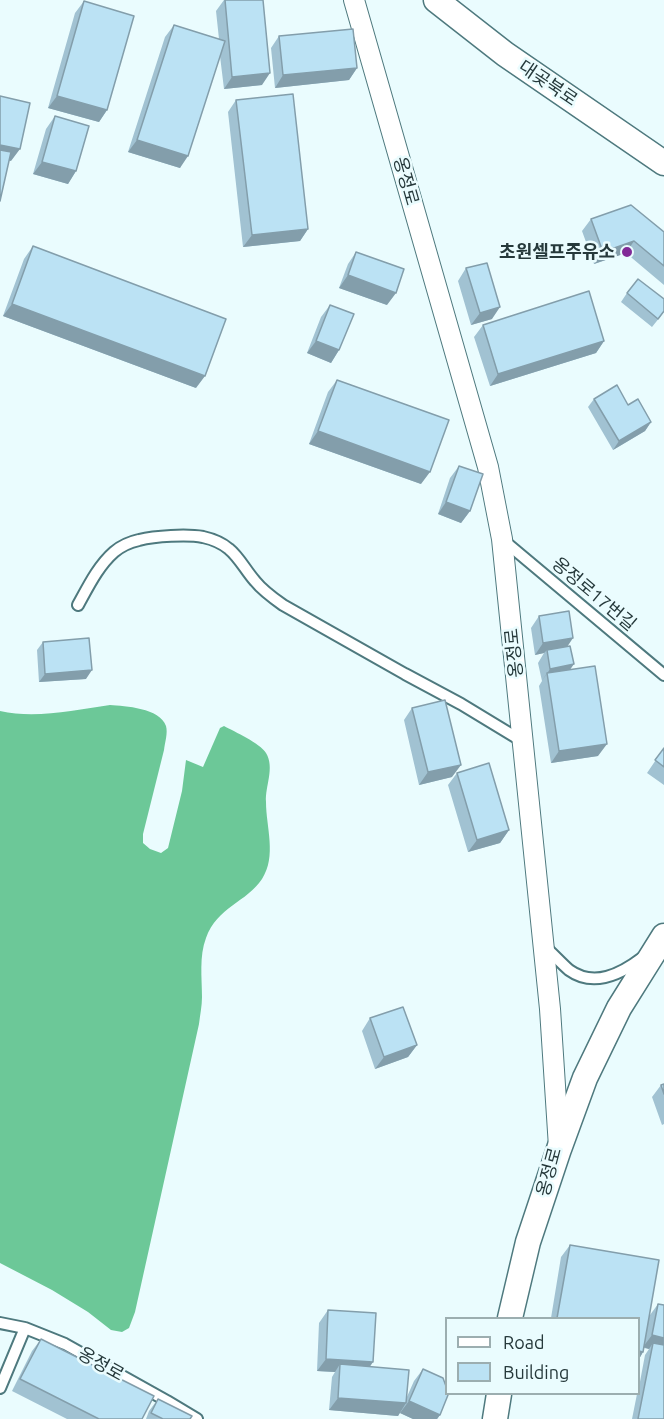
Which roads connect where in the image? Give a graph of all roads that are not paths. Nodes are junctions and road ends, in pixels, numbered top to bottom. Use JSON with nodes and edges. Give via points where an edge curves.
{"nodes":[{"id":1,"x":354,"y":0,"type":"edge"},
{"id":2,"x":436,"y":0,"type":"edge"},
{"id":3,"x":664,"y":163,"type":"edge"},
{"id":4,"x":502,"y":539,"type":"junction"},
{"id":5,"x":78,"y":606,"type":"dead end"},
{"id":6,"x":664,"y":675,"type":"edge"},
{"id":7,"x":523,"y":741,"type":"junction"},
{"id":8,"x":659,"y":942,"type":"edge"},
{"id":9,"x":543,"y":945,"type":"junction"},
{"id":10,"x":559,"y":1149,"type":"junction"},
{"id":11,"x":510,"y":1317,"type":"edge"},
{"id":12,"x":0,"y":1323,"type":"edge"},
{"id":13,"x":24,"y":1328,"type":"junction"},
{"id":14,"x":0,"y":1388,"type":"edge"},
{"id":15,"x":499,"y":1395,"type":"edge"},
{"id":16,"x":197,"y":1419,"type":"edge"},
{"id":17,"x":495,"y":1419,"type":"edge"}],
"edges":[{"from":1,"to":4,"type":"street","name":"옹정로","via":[[488,466]]},
{"from":2,"to":3,"type":"street","name":"대곶북로","via":[[505,54]]},
{"from":4,"to":6,"type":"lane","name":"옹정로17번길"},
{"from":4,"to":7,"type":"street","name":"옹정로"},
{"from":5,"to":7,"type":"lane","via":[[106,560],[128,543],[163,537],[204,537],[230,549],[255,581],[283,605]]},
{"from":7,"to":9,"type":"street","name":"옹정로"},
{"from":8,"to":9,"type":"lane","via":[[625,971],[607,978],[587,978],[571,971]]},
{"from":8,"to":10,"type":"street","via":[[619,1008],[590,1068]]},
{"from":9,"to":10,"type":"street","name":"옹정로"},
{"from":10,"to":11,"type":"street","name":"옹정로","via":[[528,1242]]},
{"from":12,"to":13,"type":"lane","name":"옹정로"},
{"from":13,"to":14,"type":"lane"},
{"from":13,"to":16,"type":"lane","name":"옹정로","via":[[65,1344]]},
{"from":15,"to":17,"type":"street"}]}
